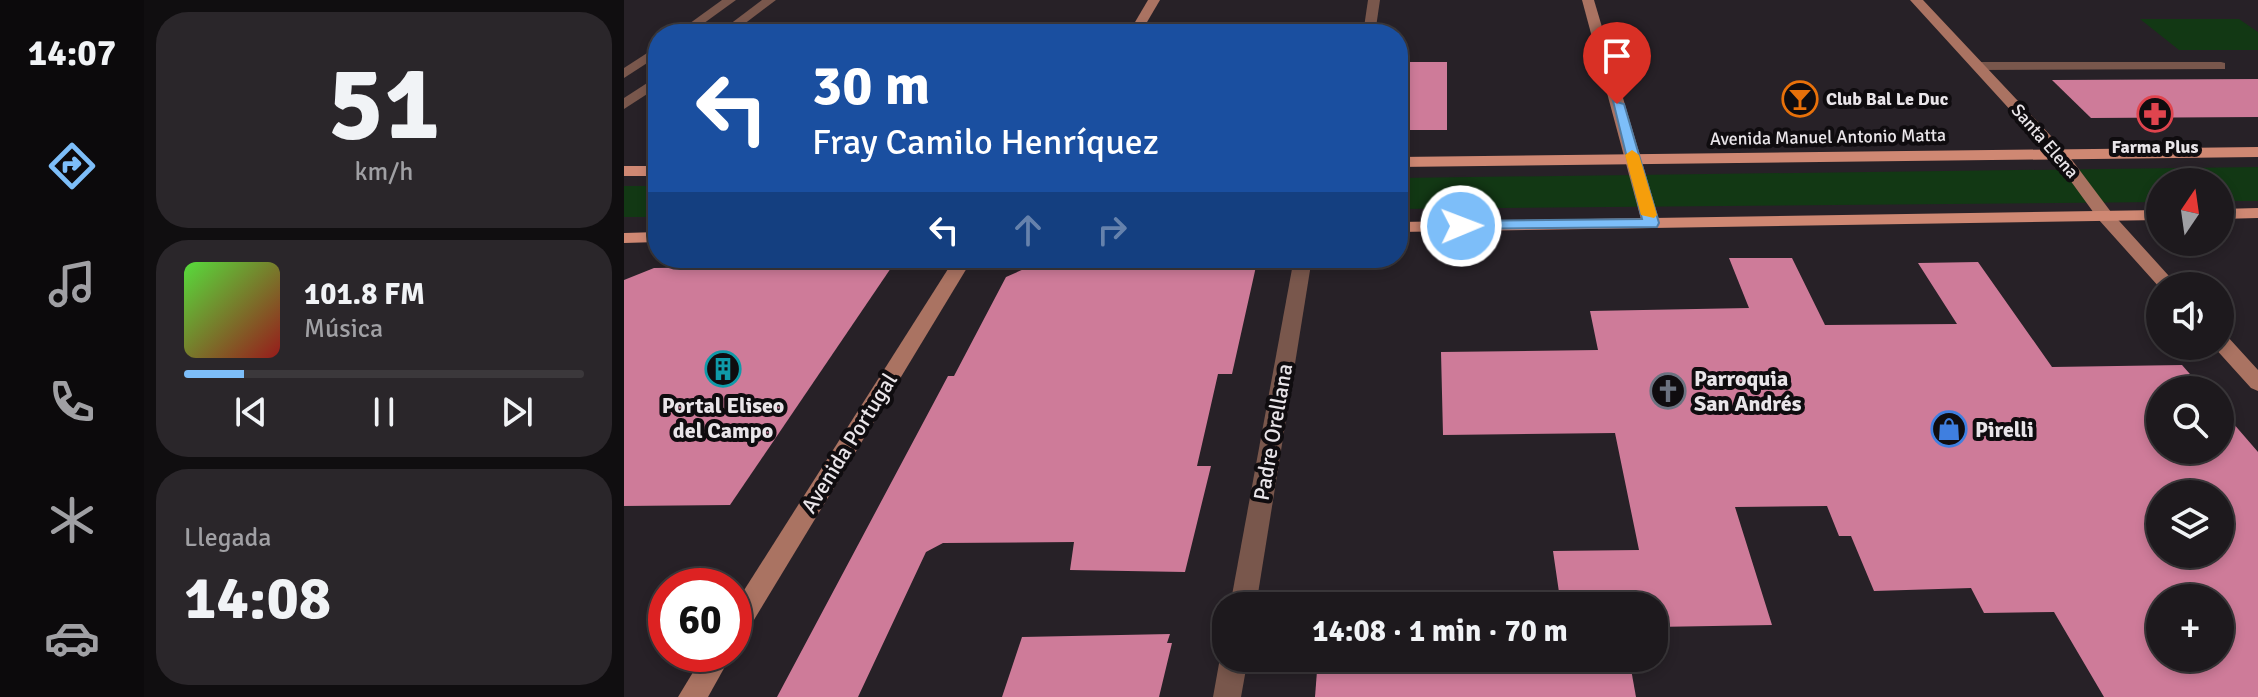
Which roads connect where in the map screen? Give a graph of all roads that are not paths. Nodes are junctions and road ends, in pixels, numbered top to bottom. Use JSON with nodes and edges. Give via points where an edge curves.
{"nodes":[{"id":1,"x":730,"y":0,"type":"edge"},
{"id":2,"x":770,"y":0,"type":"edge"},
{"id":3,"x":1154,"y":0,"type":"edge"},
{"id":4,"x":1374,"y":0,"type":"edge"},
{"id":5,"x":1588,"y":0,"type":"edge"},
{"id":6,"x":1916,"y":0,"type":"edge"},
{"id":7,"x":695,"y":24,"type":"edge"},
{"id":8,"x":737,"y":24,"type":"edge"},
{"id":9,"x":1140,"y":24,"type":"edge"},
{"id":10,"x":1370,"y":24,"type":"edge"},
{"id":11,"x":648,"y":57,"type":"edge"},
{"id":12,"x":1977,"y":66,"type":"junction"},
{"id":13,"x":2221,"y":66,"type":"dead end"},
{"id":14,"x":624,"y":74,"type":"edge"},
{"id":15,"x":648,"y":87,"type":"edge"},
{"id":16,"x":624,"y":105,"type":"edge"},
{"id":17,"x":2258,"y":152,"type":"edge"},
{"id":18,"x":2060,"y":155,"type":"junction"},
{"id":19,"x":1633,"y":159,"type":"junction"},
{"id":20,"x":1408,"y":162,"type":"edge"},
{"id":21,"x":624,"y":171,"type":"edge"},
{"id":22,"x":648,"y":171,"type":"edge"},
{"id":23,"x":2258,"y":213,"type":"edge"},
{"id":24,"x":2234,"y":214,"type":"edge"},
{"id":25,"x":2146,"y":215,"type":"edge"},
{"id":26,"x":2105,"y":216,"type":"junction"},
{"id":27,"x":1651,"y":223,"type":"junction"},
{"id":28,"x":1408,"y":227,"type":"edge"},
{"id":29,"x":648,"y":238,"type":"edge"},
{"id":30,"x":625,"y":239,"type":"edge"},
{"id":31,"x":958,"y":268,"type":"edge"},
{"id":32,"x":1301,"y":268,"type":"edge"},
{"id":33,"x":2156,"y":272,"type":"edge"},
{"id":34,"x":2234,"y":356,"type":"edge"},
{"id":35,"x":2258,"y":383,"type":"edge"},
{"id":36,"x":1245,"y":592,"type":"edge"},
{"id":37,"x":752,"y":600,"type":"edge"},
{"id":38,"x":708,"y":672,"type":"edge"},
{"id":39,"x":1231,"y":672,"type":"edge"},
{"id":40,"x":692,"y":697,"type":"edge"},
{"id":41,"x":1227,"y":697,"type":"edge"}],
"edges":[{"from":1,"to":7,"type":"street"},
{"from":2,"to":8,"type":"street"},
{"from":3,"to":9,"type":"street"},
{"from":4,"to":10,"type":"street"},
{"from":5,"to":19,"type":"street"},
{"from":6,"to":12,"type":"street","name":"Santa Elena"},
{"from":11,"to":14,"type":"street"},
{"from":12,"to":13,"type":"lane"},
{"from":12,"to":18,"type":"street","name":"Santa Elena"},
{"from":15,"to":16,"type":"street"},
{"from":17,"to":18,"type":"main road","name":"Avenida Manuel Antonio Matta"},
{"from":18,"to":19,"type":"main road","name":"Avenida Manuel Antonio Matta"},
{"from":18,"to":26,"type":"street","name":"Santa Elena"},
{"from":19,"to":20,"type":"main road","name":"Avenida Manuel Antonio Matta"},
{"from":19,"to":27,"type":"street"},
{"from":21,"to":22,"type":"main road"},
{"from":23,"to":24,"type":"main road"},
{"from":25,"to":26,"type":"main road"},
{"from":26,"to":27,"type":"main road"},
{"from":26,"to":33,"type":"street","name":"Santa Elena"},
{"from":27,"to":28,"type":"main road"},
{"from":29,"to":30,"type":"main road"},
{"from":31,"to":37,"type":"street","name":"Avenida Portugal"},
{"from":32,"to":36,"type":"street","name":"Padre Orellana"},
{"from":34,"to":35,"type":"street"},
{"from":38,"to":40,"type":"street"},
{"from":39,"to":41,"type":"street"}]}
